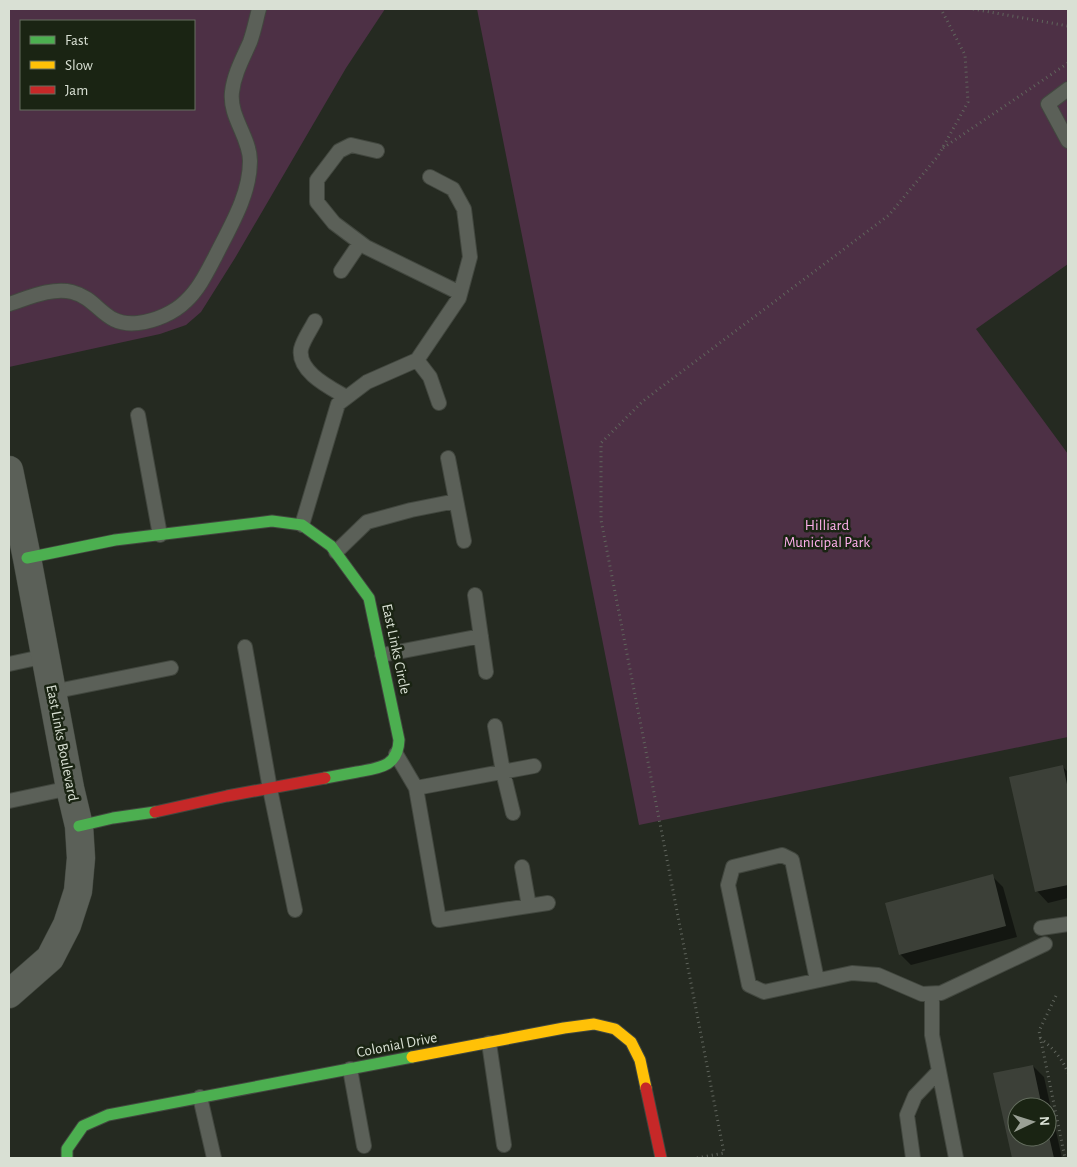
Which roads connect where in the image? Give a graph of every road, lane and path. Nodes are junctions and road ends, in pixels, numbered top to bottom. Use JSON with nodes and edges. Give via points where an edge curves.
{"nodes":[{"id":1,"x":259,"y":9,"type":"edge"},
{"id":2,"x":941,"y":9,"type":"edge"},
{"id":3,"x":973,"y":9,"type":"edge"},
{"id":4,"x":1068,"y":26,"type":"edge"},
{"id":5,"x":1068,"y":63,"type":"edge"},
{"id":6,"x":1068,"y":89,"type":"edge"},
{"id":7,"x":1068,"y":141,"type":"edge"},
{"id":8,"x":943,"y":148,"type":"junction"},
{"id":9,"x":377,"y":151,"type":"dead end"},
{"id":10,"x":430,"y":177,"type":"dead end"},
{"id":11,"x":360,"y":243,"type":"junction"},
{"id":12,"x":342,"y":270,"type":"dead end"},
{"id":13,"x":460,"y":293,"type":"junction"},
{"id":14,"x":9,"y":304,"type":"edge"},
{"id":15,"x":315,"y":321,"type":"dead end"},
{"id":16,"x":417,"y":360,"type":"junction"},
{"id":17,"x":346,"y":397,"type":"junction"},
{"id":18,"x":438,"y":403,"type":"dead end"},
{"id":19,"x":138,"y":416,"type":"dead end"},
{"id":20,"x":448,"y":458,"type":"dead end"},
{"id":21,"x":9,"y":470,"type":"edge"},
{"id":22,"x":456,"y":501,"type":"junction"},
{"id":23,"x":302,"y":525,"type":"junction"},
{"id":24,"x":15,"y":527,"type":"edge"},
{"id":25,"x":160,"y":535,"type":"junction"},
{"id":26,"x":464,"y":541,"type":"dead end"},
{"id":27,"x":336,"y":552,"type":"junction"},
{"id":28,"x":28,"y":558,"type":"junction"},
{"id":29,"x":475,"y":595,"type":"dead end"},
{"id":30,"x":481,"y":636,"type":"junction"},
{"id":31,"x":245,"y":647,"type":"dead end"},
{"id":32,"x":382,"y":655,"type":"junction"},
{"id":33,"x":46,"y":656,"type":"junction"},
{"id":34,"x":9,"y":664,"type":"edge"},
{"id":35,"x":171,"y":668,"type":"dead end"},
{"id":36,"x":486,"y":672,"type":"dead end"},
{"id":37,"x":52,"y":692,"type":"junction"},
{"id":38,"x":495,"y":726,"type":"dead end"},
{"id":39,"x":396,"y":754,"type":"junction"},
{"id":40,"x":534,"y":766,"type":"dead end"},
{"id":41,"x":503,"y":772,"type":"junction"},
{"id":42,"x":70,"y":788,"type":"junction"},
{"id":43,"x":270,"y":788,"type":"junction"},
{"id":44,"x":416,"y":788,"type":"junction"},
{"id":45,"x":9,"y":801,"type":"edge"},
{"id":46,"x":513,"y":813,"type":"dead end"},
{"id":47,"x":79,"y":826,"type":"junction"},
{"id":48,"x":522,"y":867,"type":"dead end"},
{"id":49,"x":548,"y":903,"type":"dead end"},
{"id":50,"x":529,"y":906,"type":"junction"},
{"id":51,"x":295,"y":910,"type":"dead end"},
{"id":52,"x":1068,"y":924,"type":"edge"},
{"id":53,"x":1041,"y":928,"type":"dead end"},
{"id":54,"x":1045,"y":944,"type":"dead end"},
{"id":55,"x":817,"y":980,"type":"junction"},
{"id":56,"x":9,"y":994,"type":"edge"},
{"id":57,"x":932,"y":994,"type":"junction"},
{"id":58,"x":1056,"y":996,"type":"dead end"},
{"id":59,"x":1039,"y":1037,"type":"junction"},
{"id":60,"x":489,"y":1043,"type":"junction"},
{"id":61,"x":350,"y":1069,"type":"junction"},
{"id":62,"x":939,"y":1071,"type":"junction"},
{"id":63,"x":1068,"y":1074,"type":"edge"},
{"id":64,"x":200,"y":1097,"type":"junction"},
{"id":65,"x":504,"y":1145,"type":"dead end"},
{"id":66,"x":364,"y":1146,"type":"dead end"},
{"id":67,"x":67,"y":1158,"type":"edge"},
{"id":68,"x":214,"y":1158,"type":"edge"},
{"id":69,"x":661,"y":1158,"type":"edge"},
{"id":70,"x":697,"y":1158,"type":"edge"},
{"id":71,"x":912,"y":1158,"type":"edge"},
{"id":72,"x":956,"y":1158,"type":"edge"},
{"id":73,"x":1065,"y":1158,"type":"edge"}],
"edges":[{"from":1,"to":14,"type":"lane","via":[[232,91],[233,108],[249,151],[249,177],[227,234],[196,291],[175,310],[132,323],[116,322],[84,298],[70,292],[53,292]]},
{"from":2,"to":8,"type":"path","via":[[965,54],[968,102]]},
{"from":3,"to":4,"type":"path"},
{"from":5,"to":8,"type":"path"},
{"from":6,"to":7,"type":"lane","via":[[1048,104]]},
{"from":8,"to":70,"type":"path","via":[[890,215],[643,401],[601,443],[601,520],[724,1154]]},
{"from":9,"to":11,"type":"lane","via":[[351,145],[339,151],[317,180],[317,202],[334,223]]},
{"from":10,"to":13,"type":"lane","via":[[453,189],[464,210],[470,257]]},
{"from":11,"to":12,"type":"lane"},
{"from":11,"to":13,"type":"lane"},
{"from":13,"to":16,"type":"lane"},
{"from":15,"to":17,"type":"lane","via":[[301,349],[302,362],[315,378]]},
{"from":16,"to":17,"type":"lane","via":[[367,382]]},
{"from":16,"to":18,"type":"lane","via":[[430,377]]},
{"from":17,"to":23,"type":"lane","via":[[338,404]]},
{"from":19,"to":25,"type":"lane"},
{"from":20,"to":22,"type":"lane"},
{"from":21,"to":24,"type":"street","name":"East Links Boulevard"},
{"from":22,"to":26,"type":"lane"},
{"from":22,"to":27,"type":"lane","via":[[367,522]]},
{"from":23,"to":25,"type":"street","name":"East Links Circle","via":[[272,520]]},
{"from":23,"to":27,"type":"street","name":"East Links Circle"},
{"from":24,"to":28,"type":"street","name":"East Links Boulevard"},
{"from":25,"to":28,"type":"street","name":"East Links Circle","via":[[115,540]]},
{"from":27,"to":32,"type":"street","name":"East Links Circle","via":[[369,598]]},
{"from":28,"to":33,"type":"street","name":"East Links Boulevard"},
{"from":29,"to":30,"type":"lane"},
{"from":30,"to":32,"type":"lane"},
{"from":30,"to":36,"type":"lane"},
{"from":31,"to":43,"type":"lane"},
{"from":32,"to":39,"type":"street","name":"East Links Circle","via":[[400,747]]},
{"from":33,"to":34,"type":"lane"},
{"from":33,"to":37,"type":"street","name":"East Links Boulevard"},
{"from":35,"to":37,"type":"lane"},
{"from":37,"to":42,"type":"street","name":"East Links Boulevard"},
{"from":38,"to":41,"type":"lane"},
{"from":39,"to":43,"type":"street","via":[[381,768]]},
{"from":39,"to":44,"type":"lane"},
{"from":40,"to":41,"type":"lane"},
{"from":41,"to":44,"type":"lane"},
{"from":41,"to":46,"type":"lane"},
{"from":42,"to":45,"type":"lane"},
{"from":42,"to":47,"type":"street","name":"East Links Boulevard"},
{"from":43,"to":47,"type":"street"},
{"from":43,"to":51,"type":"lane"},
{"from":44,"to":50,"type":"lane","via":[[439,920]]},
{"from":47,"to":56,"type":"street","name":"East Links Boulevard","via":[[78,891],[67,925],[50,958]]},
{"from":48,"to":50,"type":"lane"},
{"from":49,"to":50,"type":"lane"},
{"from":52,"to":53,"type":"lane"},
{"from":54,"to":57,"type":"lane","via":[[941,993]]},
{"from":55,"to":55,"type":"lane","via":[[764,992],[749,986],[728,885],[733,867],[782,855],[792,860]]},
{"from":55,"to":57,"type":"lane","via":[[852,973],[878,975],[922,994]]},
{"from":57,"to":62,"type":"lane","via":[[932,1035]]},
{"from":58,"to":59,"type":"path","via":[[1039,1030]]},
{"from":59,"to":63,"type":"path","via":[[1052,1046]]},
{"from":59,"to":73,"type":"path"},
{"from":60,"to":61,"type":"street","name":"Colonial Drive"},
{"from":60,"to":65,"type":"lane"},
{"from":60,"to":69,"type":"street","name":"Colonial Drive","via":[[594,1024],[615,1029],[631,1042],[640,1060]]},
{"from":61,"to":64,"type":"street","name":"Colonial Drive"},
{"from":61,"to":66,"type":"lane"},
{"from":62,"to":71,"type":"lane","via":[[915,1096],[907,1116]]},
{"from":62,"to":72,"type":"lane"},
{"from":64,"to":67,"type":"street","name":"Colonial Drive","via":[[108,1115],[83,1126],[67,1149]]},
{"from":64,"to":68,"type":"lane"}]}
